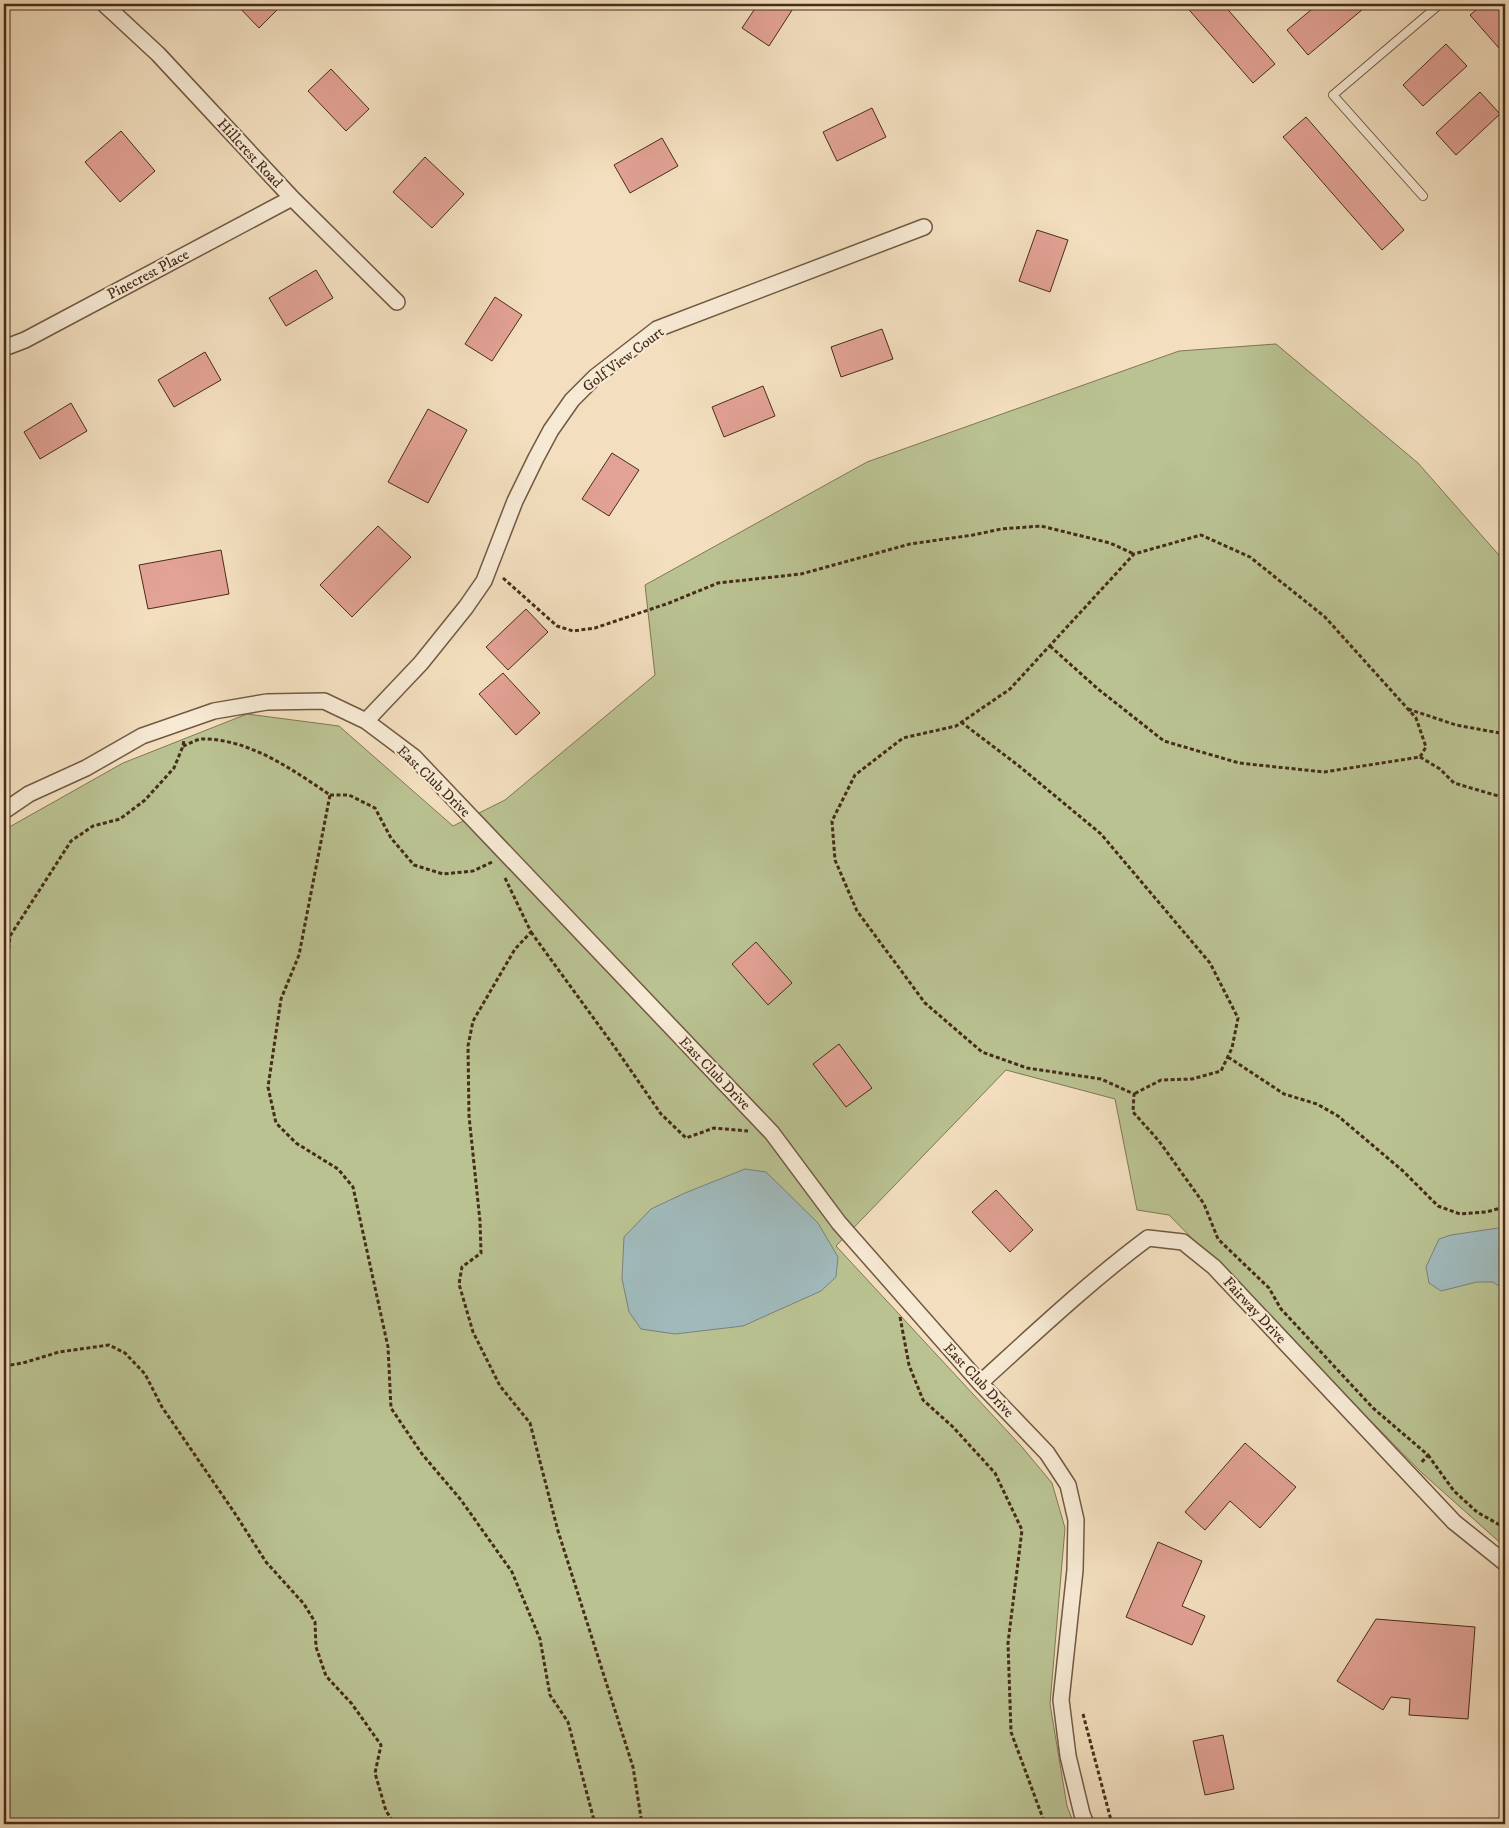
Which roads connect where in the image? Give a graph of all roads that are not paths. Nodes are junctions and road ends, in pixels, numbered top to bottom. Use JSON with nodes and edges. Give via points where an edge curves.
{"nodes":[{"id":1,"x":104,"y":4,"type":"edge"},
{"id":2,"x":1440,"y":4,"type":"edge"},
{"id":3,"x":1423,"y":196,"type":"dead end"},
{"id":4,"x":292,"y":198,"type":"junction"},
{"id":5,"x":924,"y":227,"type":"dead end"},
{"id":6,"x":397,"y":302,"type":"dead end"},
{"id":7,"x":4,"y":348,"type":"edge"},
{"id":8,"x":366,"y":721,"type":"junction"},
{"id":9,"x":4,"y":811,"type":"edge"},
{"id":10,"x":980,"y":1383,"type":"junction"},
{"id":11,"x":1505,"y":1562,"type":"edge"},
{"id":12,"x":1086,"y":1824,"type":"edge"}],
"edges":[{"from":1,"to":4,"type":"street","name":"Hillcrest Road","via":[[158,54]]},
{"from":2,"to":3,"type":"lane","via":[[1334,95]]},
{"from":4,"to":6,"type":"street","name":"Hillcrest Road"},
{"from":4,"to":7,"type":"street","name":"Pinecrest Place","via":[[25,340]]},
{"from":5,"to":8,"type":"street","name":"Golf View Court","via":[[657,329],[595,377],[572,400],[551,430],[515,501],[484,581],[421,664]]},
{"from":8,"to":9,"type":"street","name":"East Club Drive","via":[[324,700],[267,702],[214,711],[142,736],[86,768],[29,794]]},
{"from":8,"to":10,"type":"street","name":"East Club Drive","via":[[414,756],[772,1133],[839,1223]]},
{"from":10,"to":11,"type":"street","name":"Fairway Drive","via":[[1076,1295],[1148,1238],[1183,1242],[1214,1267],[1454,1522]]},
{"from":10,"to":12,"type":"street","name":"East Club Drive","via":[[1047,1453],[1068,1485],[1076,1520],[1061,1700],[1068,1756]]}]}
